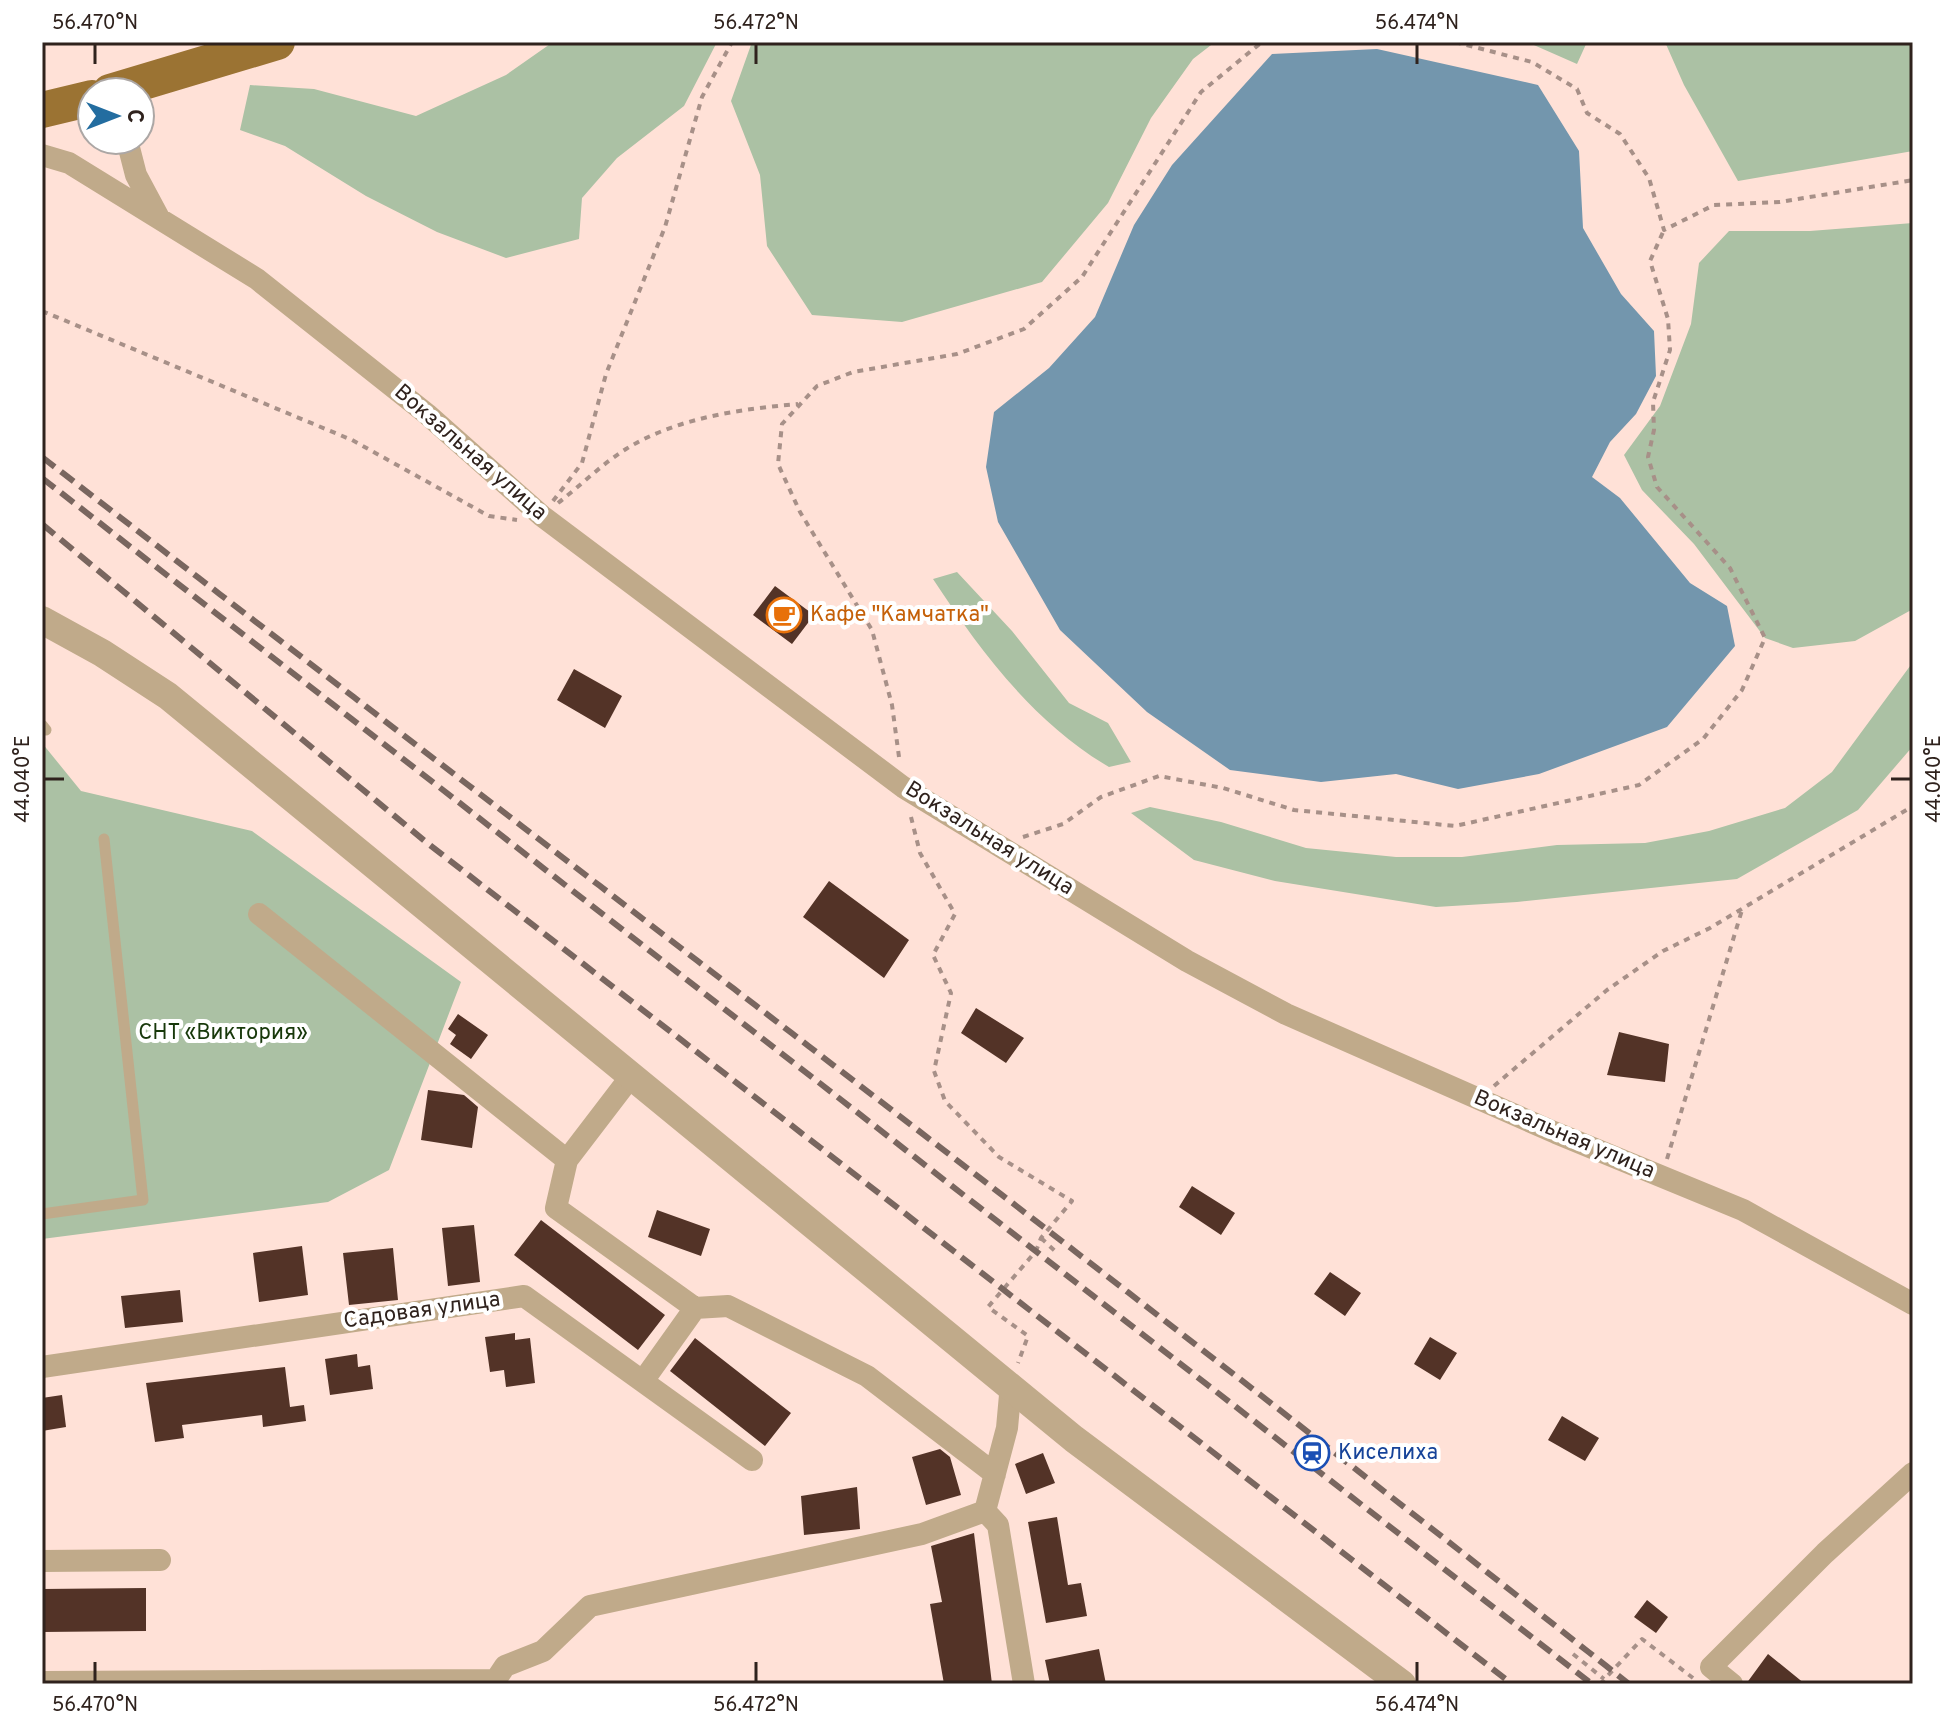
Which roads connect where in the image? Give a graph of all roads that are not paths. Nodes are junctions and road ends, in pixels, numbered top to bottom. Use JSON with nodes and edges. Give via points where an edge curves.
{"nodes":[{"id":1,"x":277,"y":42,"type":"edge"},
{"id":2,"x":156,"y":84,"type":"edge"},
{"id":3,"x":76,"y":102,"type":"edge"},
{"id":4,"x":42,"y":110,"type":"edge"},
{"id":5,"x":42,"y":155,"type":"edge"},
{"id":6,"x":131,"y":156,"type":"edge"},
{"id":7,"x":160,"y":219,"type":"junction"},
{"id":8,"x":42,"y":620,"type":"edge"},
{"id":9,"x":104,"y":839,"type":"dead end"},
{"id":10,"x":259,"y":914,"type":"dead end"},
{"id":11,"x":632,"y":1075,"type":"junction"},
{"id":12,"x":567,"y":1160,"type":"junction"},
{"id":13,"x":42,"y":1214,"type":"edge"},
{"id":14,"x":1913,"y":1304,"type":"edge"},
{"id":15,"x":695,"y":1308,"type":"junction"},
{"id":16,"x":42,"y":1367,"type":"edge"},
{"id":17,"x":643,"y":1381,"type":"junction"},
{"id":18,"x":1011,"y":1384,"type":"junction"},
{"id":19,"x":752,"y":1460,"type":"dead end"},
{"id":20,"x":1913,"y":1473,"type":"edge"},
{"id":21,"x":995,"y":1474,"type":"junction"},
{"id":22,"x":985,"y":1511,"type":"junction"},
{"id":23,"x":160,"y":1560,"type":"dead end"},
{"id":24,"x":42,"y":1561,"type":"edge"},
{"id":25,"x":42,"y":1682,"type":"edge"},
{"id":26,"x":494,"y":1682,"type":"edge"},
{"id":27,"x":1024,"y":1684,"type":"edge"},
{"id":28,"x":1402,"y":1684,"type":"edge"},
{"id":29,"x":1732,"y":1684,"type":"edge"}],
"edges":[{"from":1,"to":2,"type":"main road"},
{"from":3,"to":4,"type":"main road"},
{"from":5,"to":7,"type":"street","name":"Вокзальная улица","via":[[69,163]]},
{"from":6,"to":7,"type":"street"},
{"from":7,"to":14,"type":"street","name":"Вокзальная улица","via":[[257,279],[333,337],[542,516],[903,787],[1187,961],[1286,1014],[1743,1210]]},
{"from":8,"to":11,"type":"street","via":[[168,696]]},
{"from":9,"to":13,"type":"lane","via":[[143,1200]]},
{"from":10,"to":12,"type":"street"},
{"from":11,"to":12,"type":"street"},
{"from":11,"to":18,"type":"street"},
{"from":12,"to":15,"type":"street","via":[[556,1208]]},
{"from":15,"to":17,"type":"street"},
{"from":15,"to":21,"type":"street","via":[[728,1306],[867,1376]]},
{"from":16,"to":17,"type":"street","name":"Садовая улица","via":[[524,1296]]},
{"from":17,"to":19,"type":"street","name":"Садовая улица"},
{"from":18,"to":21,"type":"street"},
{"from":18,"to":28,"type":"street","via":[[1074,1439]]},
{"from":20,"to":29,"type":"street","via":[[1711,1667]]},
{"from":21,"to":22,"type":"street"},
{"from":22,"to":26,"type":"street","via":[[922,1534],[590,1606],[543,1651],[505,1666]]},
{"from":22,"to":27,"type":"street","via":[[998,1525]]},
{"from":23,"to":24,"type":"street"},
{"from":25,"to":26,"type":"street"}]}
